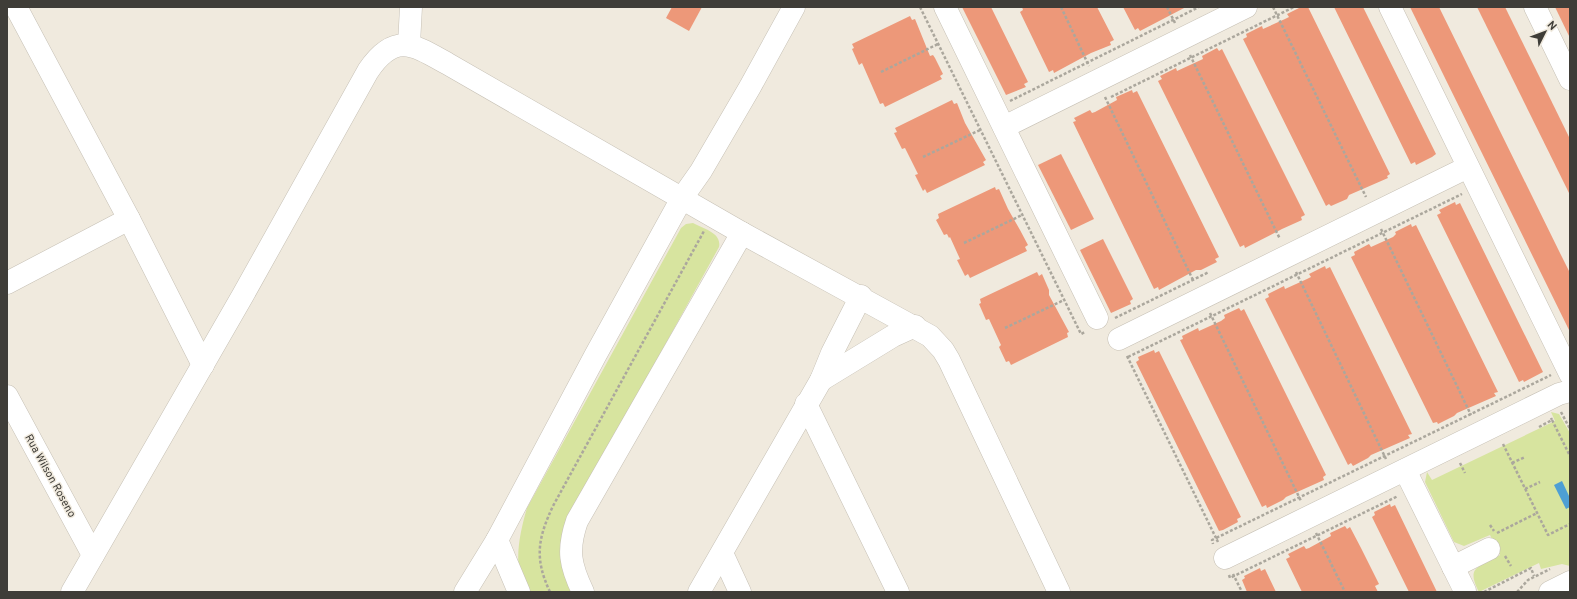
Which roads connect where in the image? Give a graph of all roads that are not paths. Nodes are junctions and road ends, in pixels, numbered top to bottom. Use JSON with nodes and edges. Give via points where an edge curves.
{"nodes":[{"id":1,"x":16,"y":7,"type":"edge"},
{"id":2,"x":411,"y":7,"type":"edge"},
{"id":3,"x":794,"y":7,"type":"edge"},
{"id":4,"x":945,"y":7,"type":"edge"},
{"id":5,"x":1246,"y":7,"type":"edge"},
{"id":6,"x":1390,"y":7,"type":"edge"},
{"id":7,"x":1535,"y":7,"type":"edge"},
{"id":8,"x":409,"y":44,"type":"junction"},
{"id":9,"x":1570,"y":80,"type":"edge"},
{"id":10,"x":1004,"y":127,"type":"junction"},
{"id":11,"x":1468,"y":167,"type":"junction"},
{"id":12,"x":682,"y":198,"type":"junction"},
{"id":13,"x":129,"y":219,"type":"junction"},
{"id":14,"x":742,"y":233,"type":"junction"},
{"id":15,"x":7,"y":283,"type":"edge"},
{"id":16,"x":861,"y":296,"type":"junction"},
{"id":17,"x":1097,"y":318,"type":"dead end"},
{"id":18,"x":915,"y":326,"type":"junction"},
{"id":19,"x":1123,"y":348,"type":"road end"},
{"id":20,"x":203,"y":366,"type":"junction"},
{"id":21,"x":1561,"y":374,"type":"edge"},
{"id":22,"x":821,"y":380,"type":"junction"},
{"id":23,"x":1570,"y":391,"type":"edge"},
{"id":24,"x":7,"y":396,"type":"edge"},
{"id":25,"x":806,"y":404,"type":"junction"},
{"id":26,"x":1405,"y":470,"type":"junction"},
{"id":27,"x":497,"y":540,"type":"junction"},
{"id":28,"x":1492,"y":542,"type":"road end"},
{"id":29,"x":722,"y":553,"type":"junction"},
{"id":30,"x":93,"y":555,"type":"junction"},
{"id":31,"x":1226,"y":563,"type":"road end"},
{"id":32,"x":1453,"y":568,"type":"junction"},
{"id":33,"x":1570,"y":582,"type":"edge"},
{"id":34,"x":72,"y":592,"type":"edge"},
{"id":35,"x":465,"y":592,"type":"edge"},
{"id":36,"x":519,"y":592,"type":"edge"},
{"id":37,"x":583,"y":592,"type":"edge"},
{"id":38,"x":699,"y":592,"type":"edge"},
{"id":39,"x":740,"y":592,"type":"edge"},
{"id":40,"x":898,"y":592,"type":"edge"},
{"id":41,"x":1059,"y":592,"type":"edge"},
{"id":42,"x":1474,"y":592,"type":"edge"},
{"id":43,"x":1550,"y":592,"type":"edge"}],
"edges":[{"from":1,"to":13,"type":"street"},
{"from":2,"to":8,"type":"street"},
{"from":3,"to":12,"type":"street","via":[[747,94]]},
{"from":4,"to":10,"type":"street"},
{"from":5,"to":10,"type":"street"},
{"from":6,"to":11,"type":"street"},
{"from":7,"to":9,"type":"street"},
{"from":8,"to":12,"type":"street"},
{"from":8,"to":20,"type":"street","via":[[397,46],[379,56],[368,71]]},
{"from":10,"to":17,"type":"street"},
{"from":11,"to":19,"type":"street"},
{"from":11,"to":21,"type":"street"},
{"from":12,"to":14,"type":"street"},
{"from":12,"to":27,"type":"street"},
{"from":13,"to":15,"type":"street"},
{"from":13,"to":20,"type":"street"},
{"from":14,"to":16,"type":"street"},
{"from":14,"to":37,"type":"street","via":[[577,521],[571,538],[570,556],[574,573]]},
{"from":16,"to":18,"type":"street"},
{"from":16,"to":22,"type":"street"},
{"from":18,"to":22,"type":"street","via":[[893,336]]},
{"from":18,"to":41,"type":"street","via":[[930,336],[949,360]]},
{"from":20,"to":30,"type":"street"},
{"from":22,"to":25,"type":"street"},
{"from":23,"to":26,"type":"street","via":[[1559,394]]},
{"from":24,"to":30,"type":"street","name":"Rua Wilson Roseno"},
{"from":25,"to":29,"type":"street"},
{"from":25,"to":40,"type":"street"},
{"from":26,"to":31,"type":"street"},
{"from":26,"to":32,"type":"street"},
{"from":27,"to":35,"type":"street"},
{"from":27,"to":36,"type":"street"},
{"from":28,"to":32,"type":"street"},
{"from":29,"to":38,"type":"street"},
{"from":29,"to":39,"type":"street"},
{"from":30,"to":34,"type":"street"},
{"from":32,"to":42,"type":"street"},
{"from":33,"to":43,"type":"street"}]}
